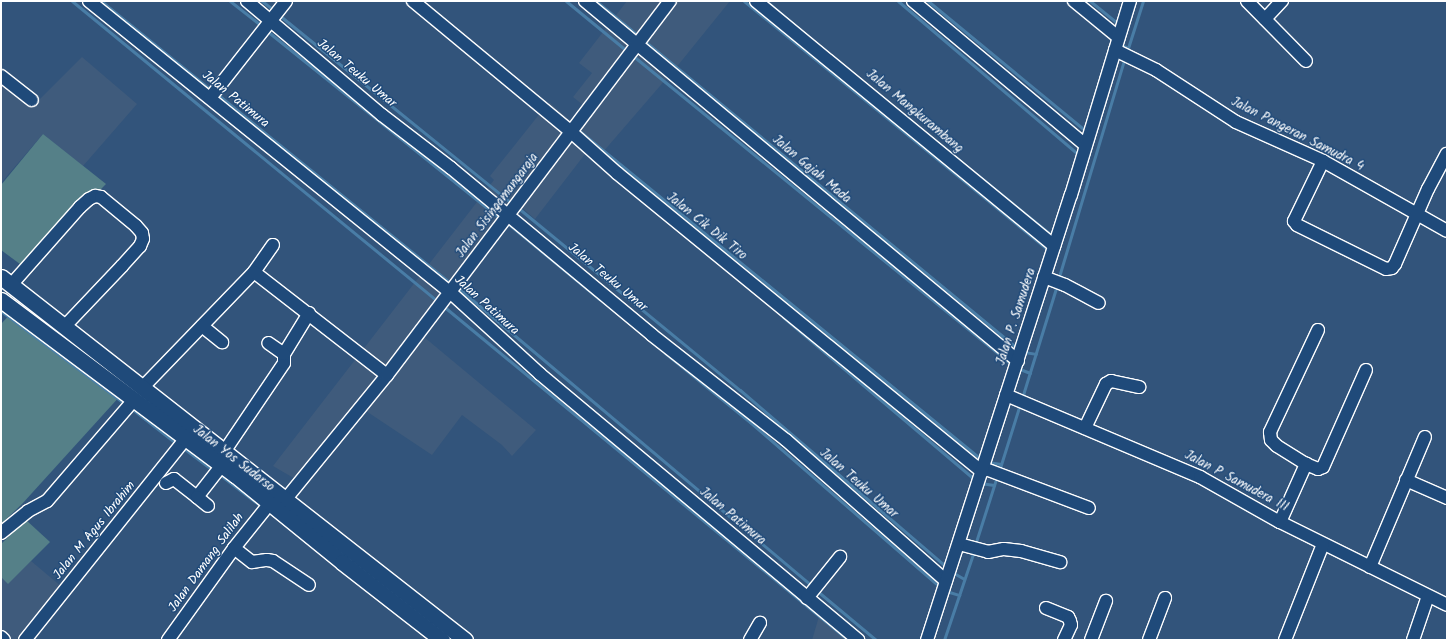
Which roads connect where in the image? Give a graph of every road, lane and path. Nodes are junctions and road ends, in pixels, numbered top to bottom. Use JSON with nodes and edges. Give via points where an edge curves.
{"nodes":[{"id":1,"x":89,"y":1,"type":"edge"},
{"id":2,"x":247,"y":1,"type":"edge"},
{"id":3,"x":286,"y":1,"type":"edge"},
{"id":4,"x":413,"y":1,"type":"edge"},
{"id":5,"x":585,"y":1,"type":"edge"},
{"id":6,"x":670,"y":1,"type":"edge"},
{"id":7,"x":756,"y":1,"type":"edge"},
{"id":8,"x":913,"y":1,"type":"edge"},
{"id":9,"x":1074,"y":1,"type":"edge"},
{"id":10,"x":1130,"y":1,"type":"edge"},
{"id":11,"x":1247,"y":1,"type":"edge"},
{"id":12,"x":1282,"y":1,"type":"edge"},
{"id":13,"x":1265,"y":19,"type":"junction"},
{"id":14,"x":272,"y":20,"type":"junction"},
{"id":15,"x":1118,"y":37,"type":"junction"},
{"id":16,"x":637,"y":43,"type":"junction"},
{"id":17,"x":1115,"y":50,"type":"junction"},
{"id":18,"x":1306,"y":60,"type":"dead end"},
{"id":19,"x":1,"y":76,"type":"edge"},
{"id":20,"x":210,"y":98,"type":"junction"},
{"id":21,"x":32,"y":100,"type":"dead end"},
{"id":22,"x":570,"y":131,"type":"junction"},
{"id":23,"x":1085,"y":145,"type":"junction"},
{"id":24,"x":1447,"y":154,"type":"edge"},
{"id":25,"x":1323,"y":162,"type":"junction"},
{"id":26,"x":1417,"y":214,"type":"junction"},
{"id":27,"x":508,"y":215,"type":"junction"},
{"id":28,"x":1447,"y":231,"type":"edge"},
{"id":29,"x":273,"y":245,"type":"dead end"},
{"id":30,"x":1054,"y":246,"type":"junction"},
{"id":31,"x":254,"y":272,"type":"junction"},
{"id":32,"x":1044,"y":277,"type":"junction"},
{"id":33,"x":6,"y":281,"type":"edge"},
{"id":34,"x":450,"y":292,"type":"junction"},
{"id":35,"x":1099,"y":303,"type":"dead end"},
{"id":36,"x":3,"y":304,"type":"edge"},
{"id":37,"x":310,"y":313,"type":"junction"},
{"id":38,"x":65,"y":326,"type":"junction"},
{"id":39,"x":202,"y":326,"type":"junction"},
{"id":40,"x":1318,"y":330,"type":"dead end"},
{"id":41,"x":222,"y":342,"type":"dead end"},
{"id":42,"x":268,"y":343,"type":"dead end"},
{"id":43,"x":284,"y":354,"type":"junction"},
{"id":44,"x":1018,"y":361,"type":"junction"},
{"id":45,"x":1366,"y":370,"type":"dead end"},
{"id":46,"x":387,"y":376,"type":"junction"},
{"id":47,"x":1139,"y":387,"type":"dead end"},
{"id":48,"x":138,"y":394,"type":"junction"},
{"id":49,"x":1006,"y":395,"type":"junction"},
{"id":50,"x":1085,"y":428,"type":"junction"},
{"id":51,"x":1425,"y":437,"type":"dead end"},
{"id":52,"x":186,"y":438,"type":"junction"},
{"id":53,"x":223,"y":459,"type":"junction"},
{"id":54,"x":1306,"y":464,"type":"junction"},
{"id":55,"x":982,"y":470,"type":"junction"},
{"id":56,"x":1406,"y":480,"type":"junction"},
{"id":57,"x":166,"y":483,"type":"dead end"},
{"id":58,"x":197,"y":497,"type":"junction"},
{"id":59,"x":1447,"y":498,"type":"edge"},
{"id":60,"x":285,"y":500,"type":"junction"},
{"id":61,"x":208,"y":506,"type":"dead end"},
{"id":62,"x":267,"y":507,"type":"junction"},
{"id":63,"x":1089,"y":508,"type":"dead end"},
{"id":64,"x":1280,"y":522,"type":"junction"},
{"id":65,"x":1,"y":533,"type":"edge"},
{"id":66,"x":959,"y":544,"type":"junction"},
{"id":67,"x":1323,"y":544,"type":"junction"},
{"id":68,"x":234,"y":548,"type":"junction"},
{"id":69,"x":840,"y":557,"type":"dead end"},
{"id":70,"x":1060,"y":562,"type":"dead end"},
{"id":71,"x":1370,"y":567,"type":"junction"},
{"id":72,"x":946,"y":581,"type":"junction"},
{"id":73,"x":309,"y":584,"type":"dead end"},
{"id":74,"x":1428,"y":596,"type":"junction"},
{"id":75,"x":807,"y":598,"type":"junction"},
{"id":76,"x":1165,"y":598,"type":"dead end"},
{"id":77,"x":1106,"y":601,"type":"dead end"},
{"id":78,"x":1447,"y":605,"type":"edge"},
{"id":79,"x":1046,"y":608,"type":"dead end"},
{"id":80,"x":760,"y":623,"type":"dead end"},
{"id":81,"x":1,"y":637,"type":"edge"},
{"id":82,"x":4,"y":640,"type":"edge"},
{"id":83,"x":25,"y":640,"type":"edge"},
{"id":84,"x":168,"y":640,"type":"edge"},
{"id":85,"x":442,"y":640,"type":"edge"},
{"id":86,"x":465,"y":640,"type":"edge"},
{"id":87,"x":750,"y":640,"type":"edge"},
{"id":88,"x":858,"y":640,"type":"edge"},
{"id":89,"x":928,"y":640,"type":"edge"},
{"id":90,"x":1064,"y":640,"type":"edge"},
{"id":91,"x":1091,"y":640,"type":"edge"},
{"id":92,"x":1149,"y":640,"type":"edge"},
{"id":93,"x":1286,"y":640,"type":"edge"},
{"id":94,"x":1413,"y":640,"type":"edge"}],
"edges":[{"from":1,"to":20,"type":"street","name":"Jalan Patimura"},
{"from":2,"to":14,"type":"street","name":"Jalan Teuku Umar"},
{"from":3,"to":14,"type":"street"},
{"from":4,"to":22,"type":"street","name":"Jalan Cik Dik Tiro"},
{"from":5,"to":16,"type":"street","name":"Jalan Gajah Mada"},
{"from":6,"to":16,"type":"street","name":"Jalan Sisingamangaraja"},
{"from":7,"to":30,"type":"street","name":"Jalan Mangkurambang"},
{"from":8,"to":23,"type":"street"},
{"from":9,"to":15,"type":"street"},
{"from":10,"to":15,"type":"street","name":"Jalan P. Samudera"},
{"from":11,"to":13,"type":"street"},
{"from":12,"to":13,"type":"street"},
{"from":13,"to":18,"type":"street"},
{"from":14,"to":20,"type":"street"},
{"from":14,"to":27,"type":"street","name":"Jalan Teuku Umar","via":[[382,115]]},
{"from":15,"to":17,"type":"street","name":"Jalan P. Samudera"},
{"from":16,"to":22,"type":"street","name":"Jalan Sisingamangaraja"},
{"from":16,"to":44,"type":"street","name":"Jalan Gajah Mada"},
{"from":17,"to":23,"type":"street","name":"Jalan P. Samudera"},
{"from":17,"to":25,"type":"street","name":"Jalan Pangeran Samudra 4","via":[[1156,70],[1236,122]]},
{"from":19,"to":21,"type":"street"},
{"from":20,"to":34,"type":"street","name":"Jalan Patimura"},
{"from":22,"to":27,"type":"street","name":"Jalan Sisingamangaraja"},
{"from":22,"to":55,"type":"street","name":"Jalan Cik Dik Tiro","via":[[617,173]]},
{"from":23,"to":30,"type":"street","name":"Jalan P. Samudera"},
{"from":24,"to":26,"type":"street"},
{"from":25,"to":26,"type":"street","name":"Jalan Pangeran Samudra 4"},
{"from":25,"to":26,"type":"street","via":[[1295,218],[1294,222],[1297,225],[1386,269],[1392,268],[1395,264]]},
{"from":26,"to":28,"type":"street","name":"Jalan Pangeran Samudra 4"},
{"from":27,"to":34,"type":"street","name":"Jalan Sisingamangaraja"},
{"from":27,"to":72,"type":"street","name":"Jalan Teuku Umar","via":[[652,335],[786,440]]},
{"from":29,"to":31,"type":"street"},
{"from":30,"to":32,"type":"street","name":"Jalan P. Samudera"},
{"from":31,"to":37,"type":"street"},
{"from":31,"to":39,"type":"street"},
{"from":32,"to":35,"type":"street","via":[[1066,285]]},
{"from":32,"to":44,"type":"street","name":"Jalan P. Samudera"},
{"from":33,"to":38,"type":"main road","name":"Jalan Yos Sudarso"},
{"from":33,"to":38,"type":"street","via":[[89,199],[101,197],[136,226],[143,239],[140,246]]},
{"from":34,"to":46,"type":"street","name":"Jalan Sisingamangaraja"},
{"from":34,"to":75,"type":"street","name":"Jalan Patimura","via":[[540,374]]},
{"from":36,"to":48,"type":"main road","name":"Jalan Yos Sudarso"},
{"from":37,"to":43,"type":"street"},
{"from":37,"to":46,"type":"street"},
{"from":38,"to":48,"type":"main road","name":"Jalan Yos Sudarso"},
{"from":39,"to":41,"type":"street"},
{"from":39,"to":48,"type":"street"},
{"from":40,"to":54,"type":"street","via":[[1270,432],[1271,440],[1277,446]]},
{"from":42,"to":43,"type":"street"},
{"from":43,"to":53,"type":"street","via":[[283,365]]},
{"from":44,"to":49,"type":"street","name":"Jalan P. Samudera"},
{"from":45,"to":54,"type":"street","via":[[1324,467],[1318,469]]},
{"from":46,"to":60,"type":"street","name":"Jalan Sisingamangaraja"},
{"from":47,"to":50,"type":"street","via":[[1111,381],[1106,384]]},
{"from":48,"to":52,"type":"main road","name":"Jalan Yos Sudarso"},
{"from":48,"to":53,"type":"main road","name":"Jalan Yos Sudarso"},
{"from":48,"to":65,"type":"street","via":[[47,501],[28,511]]},
{"from":49,"to":50,"type":"street","name":"Jalan P Samudera III"},
{"from":49,"to":55,"type":"street","name":"Jalan P. Samudera"},
{"from":50,"to":64,"type":"street","name":"Jalan P Samudera III","via":[[1200,477]]},
{"from":51,"to":56,"type":"street"},
{"from":52,"to":53,"type":"main road","name":"Jalan Yos Sudarso"},
{"from":52,"to":83,"type":"street","name":"Jalan M Agus Ibrahim"},
{"from":53,"to":58,"type":"street"},
{"from":53,"to":60,"type":"main road","name":"Jalan Yos Sudarso"},
{"from":53,"to":62,"type":"main road","name":"Jalan Yos Sudarso"},
{"from":54,"to":64,"type":"street"},
{"from":55,"to":63,"type":"street","name":"Jalan Cik Dik Tiro"},
{"from":55,"to":66,"type":"street","name":"Jalan P. Samudera"},
{"from":56,"to":59,"type":"street"},
{"from":56,"to":71,"type":"street"},
{"from":57,"to":58,"type":"street","via":[[174,479]]},
{"from":58,"to":61,"type":"street"},
{"from":60,"to":86,"type":"main road","name":"Jalan Yos Sudarso"},
{"from":62,"to":68,"type":"street","name":"Jalan Damang Salilah"},
{"from":62,"to":85,"type":"main road","name":"Jalan Yos Sudarso"},
{"from":64,"to":67,"type":"street","name":"Jalan P Samudera III"},
{"from":66,"to":70,"type":"street","via":[[988,552],[1004,549]]},
{"from":66,"to":72,"type":"street","name":"Jalan P. Samudera"},
{"from":67,"to":71,"type":"street","name":"Jalan P Samudera III"},
{"from":67,"to":93,"type":"street"},
{"from":68,"to":73,"type":"street","via":[[252,562],[273,561]]},
{"from":68,"to":84,"type":"street","name":"Jalan Damang Salilah"},
{"from":69,"to":75,"type":"street"},
{"from":71,"to":74,"type":"street","name":"Jalan P Samudera III"},
{"from":72,"to":89,"type":"street","name":"Jalan P. Samudera"},
{"from":74,"to":78,"type":"street","name":"Jalan P Samudera III"},
{"from":74,"to":94,"type":"street"},
{"from":75,"to":88,"type":"street","name":"Jalan Patimura"},
{"from":76,"to":92,"type":"street"},
{"from":77,"to":91,"type":"street"},
{"from":79,"to":90,"type":"street","via":[[1070,621],[1071,625]]},
{"from":80,"to":87,"type":"street"},
{"from":81,"to":82,"type":"street"}]}
